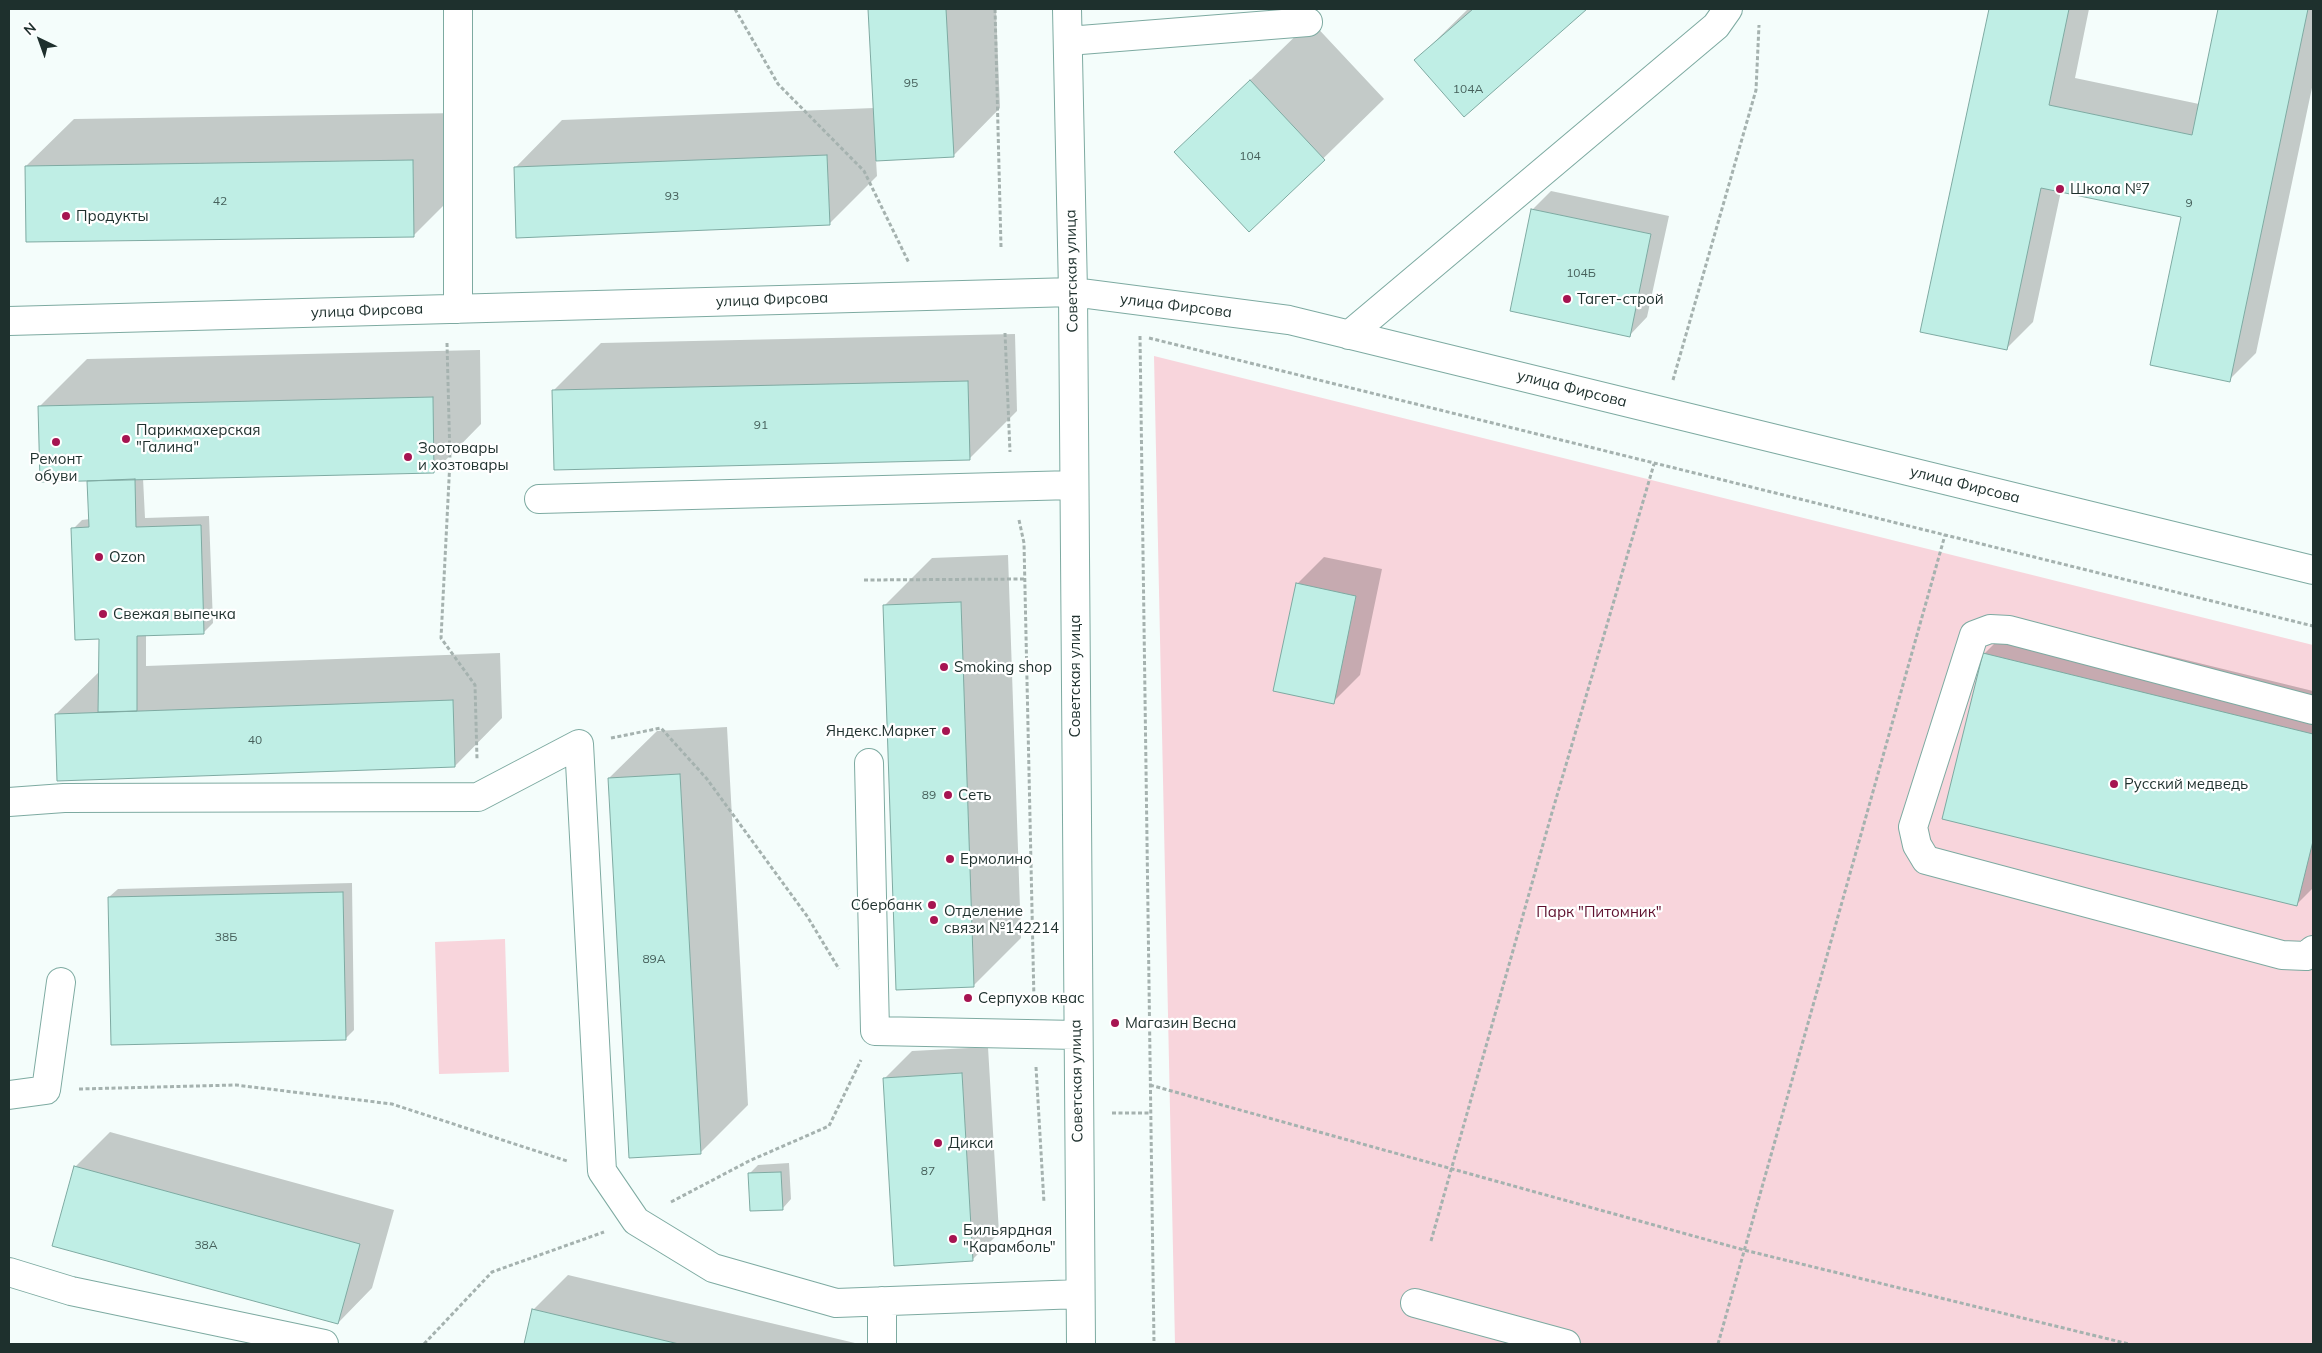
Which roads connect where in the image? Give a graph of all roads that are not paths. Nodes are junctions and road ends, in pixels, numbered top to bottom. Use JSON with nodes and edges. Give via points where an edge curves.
{"nodes":[{"id":1,"x":458,"y":9,"type":"edge"},
{"id":2,"x":1067,"y":9,"type":"edge"},
{"id":3,"x":1728,"y":9,"type":"edge"},
{"id":4,"x":1308,"y":22,"type":"dead end"},
{"id":5,"x":1068,"y":41,"type":"junction"},
{"id":6,"x":1073,"y":292,"type":"junction"},
{"id":7,"x":452,"y":309,"type":"junction"},
{"id":8,"x":9,"y":321,"type":"edge"},
{"id":9,"x":1350,"y":335,"type":"junction"},
{"id":10,"x":1074,"y":485,"type":"junction"},
{"id":11,"x":540,"y":499,"type":"dead end"},
{"id":12,"x":2313,"y":570,"type":"edge"},
{"id":13,"x":2313,"y":710,"type":"edge"},
{"id":14,"x":869,"y":763,"type":"dead end"},
{"id":15,"x":9,"y":802,"type":"edge"},
{"id":16,"x":2313,"y":950,"type":"edge"},
{"id":17,"x":62,"y":982,"type":"dead end"},
{"id":18,"x":1077,"y":1035,"type":"junction"},
{"id":19,"x":9,"y":1095,"type":"edge"},
{"id":20,"x":9,"y":1272,"type":"edge"},
{"id":21,"x":1080,"y":1294,"type":"junction"},
{"id":22,"x":882,"y":1301,"type":"junction"},
{"id":23,"x":1415,"y":1303,"type":"dead end"},
{"id":24,"x":324,"y":1344,"type":"edge"},
{"id":25,"x":882,"y":1344,"type":"edge"},
{"id":26,"x":1081,"y":1344,"type":"edge"},
{"id":27,"x":1566,"y":1344,"type":"edge"}],
"edges":[{"from":1,"to":7,"type":"street"},
{"from":2,"to":5,"type":"street","name":"Советская улица"},
{"from":3,"to":9,"type":"street","via":[[1716,26]]},
{"from":4,"to":5,"type":"street"},
{"from":5,"to":6,"type":"street","name":"Советская улица"},
{"from":6,"to":7,"type":"street","name":"улица Фирсова"},
{"from":6,"to":9,"type":"street","name":"улица Фирсова","via":[[1289,320]]},
{"from":6,"to":10,"type":"street","name":"Советская улица"},
{"from":7,"to":8,"type":"street","name":"улица Фирсова"},
{"from":9,"to":12,"type":"street","name":"улица Фирсова"},
{"from":10,"to":11,"type":"street"},
{"from":10,"to":18,"type":"street","name":"Советская улица"},
{"from":13,"to":16,"type":"street","via":[[2009,630],[1990,628],[1974,635],[1913,826],[1917,845],[1926,860],[2282,955],[2306,956]]},
{"from":14,"to":18,"type":"street","via":[[875,1031]]},
{"from":15,"to":22,"type":"street","via":[[64,798],[478,797],[579,744],[602,1171],[636,1221],[712,1268],[836,1303]]},
{"from":17,"to":19,"type":"street","via":[[46,1090]]},
{"from":18,"to":21,"type":"street","name":"Советская улица"},
{"from":20,"to":24,"type":"street","via":[[71,1291]]},
{"from":21,"to":22,"type":"street"},
{"from":21,"to":26,"type":"street","name":"Советская улица"},
{"from":22,"to":25,"type":"street"},
{"from":23,"to":27,"type":"street"}]}
